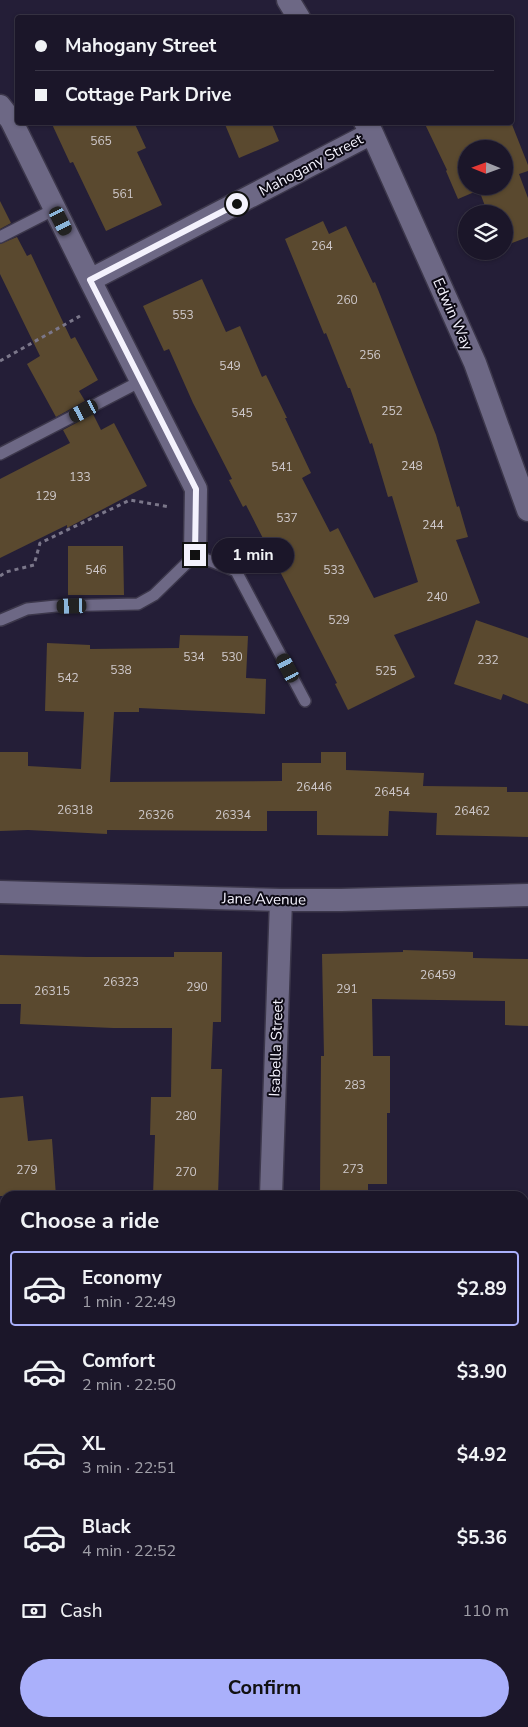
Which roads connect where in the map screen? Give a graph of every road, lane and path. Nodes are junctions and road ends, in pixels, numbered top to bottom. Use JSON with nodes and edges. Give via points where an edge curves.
{"nodes":[{"id":1,"x":288,"y":0,"type":"edge"},
{"id":2,"x":297,"y":15,"type":"edge"},
{"id":3,"x":0,"y":106,"type":"edge"},
{"id":4,"x":369,"y":128,"type":"edge"},
{"id":5,"x":55,"y":209,"type":"junction"},
{"id":6,"x":0,"y":238,"type":"edge"},
{"id":7,"x":90,"y":280,"type":"junction"},
{"id":8,"x":102,"y":304,"type":"junction"},
{"id":9,"x":0,"y":361,"type":"edge"},
{"id":10,"x":141,"y":381,"type":"junction"},
{"id":11,"x":0,"y":454,"type":"edge"},
{"id":12,"x":528,"y":510,"type":"edge"},
{"id":13,"x":196,"y":511,"type":"junction"},
{"id":14,"x":195,"y":555,"type":"junction"},
{"id":15,"x":0,"y":576,"type":"edge"},
{"id":16,"x":1,"y":620,"type":"edge"},
{"id":17,"x":305,"y":701,"type":"dead end"},
{"id":18,"x":0,"y":892,"type":"edge"},
{"id":19,"x":528,"y":895,"type":"edge"},
{"id":20,"x":281,"y":900,"type":"junction"},
{"id":21,"x":271,"y":1191,"type":"edge"}],
"edges":[{"from":1,"to":2,"type":"street"},
{"from":3,"to":5,"type":"street","via":[[11,120]]},
{"from":4,"to":7,"type":"street","name":"Mahogany Street"},
{"from":4,"to":12,"type":"street","name":"Edwin Way","via":[[475,363]]},
{"from":5,"to":6,"type":"lane"},
{"from":5,"to":7,"type":"street"},
{"from":7,"to":8,"type":"street"},
{"from":8,"to":9,"type":"path"},
{"from":8,"to":10,"type":"street"},
{"from":10,"to":11,"type":"lane"},
{"from":10,"to":13,"type":"street","via":[[196,489]]},
{"from":13,"to":14,"type":"street"},
{"from":13,"to":15,"type":"path","via":[[130,500],[40,543],[34,565]]},
{"from":14,"to":16,"type":"lane","via":[[154,596],[138,604],[27,609]]},
{"from":14,"to":17,"type":"lane","via":[[236,571]]},
{"from":18,"to":20,"type":"street","name":"Jane Avenue"},
{"from":19,"to":20,"type":"street","name":"Jane Avenue"},
{"from":20,"to":21,"type":"street","name":"Isabella Street"}]}
